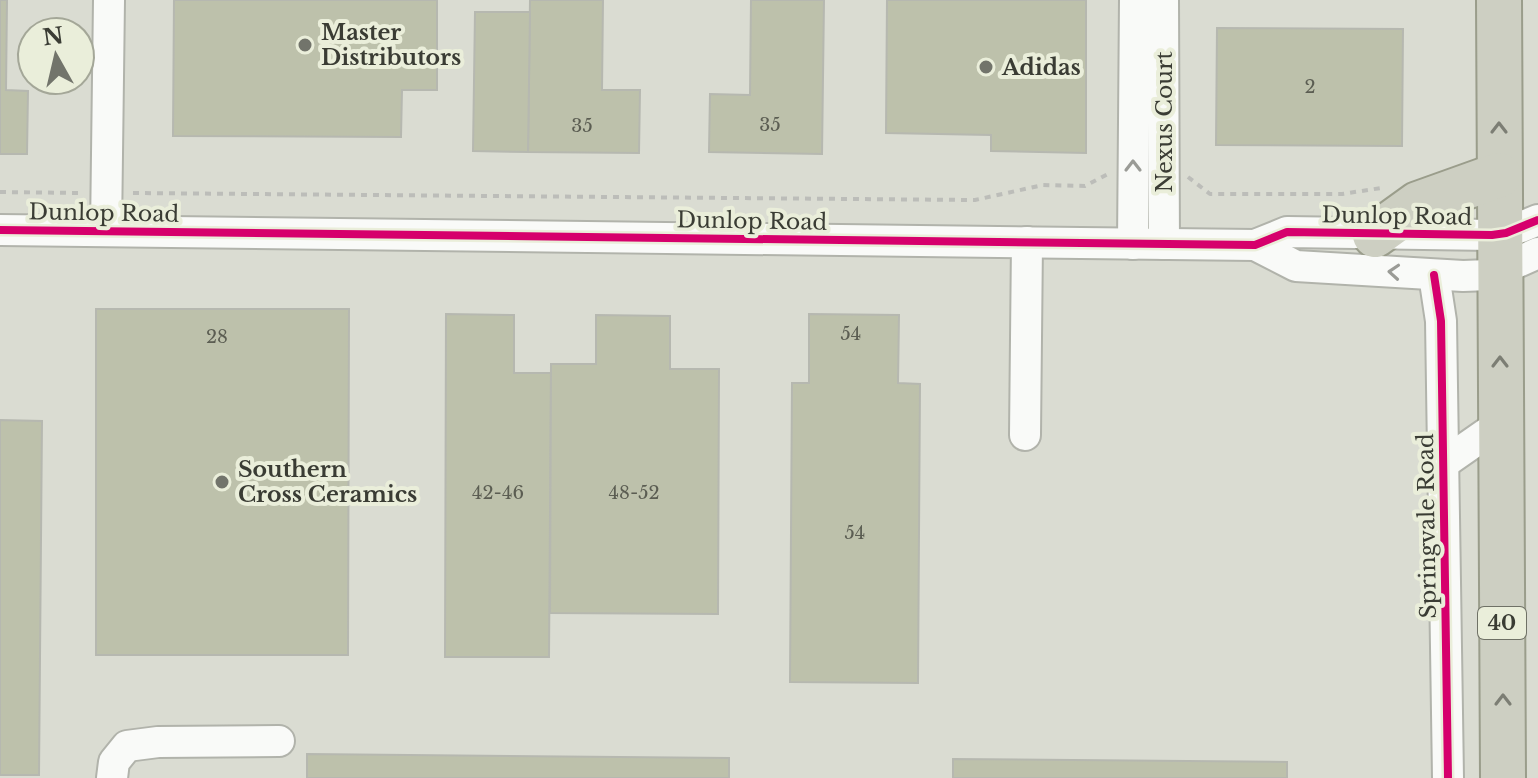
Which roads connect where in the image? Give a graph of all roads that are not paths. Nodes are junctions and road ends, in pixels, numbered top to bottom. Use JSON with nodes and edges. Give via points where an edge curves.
{"nodes":[{"id":1,"x":109,"y":0,"type":"edge"},
{"id":2,"x":1135,"y":0,"type":"edge"},
{"id":3,"x":1163,"y":0,"type":"edge"},
{"id":4,"x":1499,"y":0,"type":"edge"},
{"id":5,"x":1499,"y":175,"type":"junction"},
{"id":6,"x":0,"y":230,"type":"edge"},
{"id":7,"x":106,"y":231,"type":"junction"},
{"id":8,"x":1375,"y":235,"type":"junction"},
{"id":9,"x":1027,"y":242,"type":"junction"},
{"id":10,"x":1133,"y":244,"type":"junction"},
{"id":11,"x":1164,"y":244,"type":"junction"},
{"id":12,"x":1255,"y":245,"type":"junction"},
{"id":13,"x":1519,"y":245,"type":"edge"},
{"id":14,"x":1434,"y":275,"type":"junction"},
{"id":15,"x":1500,"y":424,"type":"junction"},
{"id":16,"x":1025,"y":435,"type":"dead end"},
{"id":17,"x":1444,"y":463,"type":"junction"},
{"id":18,"x":279,"y":741,"type":"dead end"},
{"id":19,"x":112,"y":778,"type":"edge"},
{"id":20,"x":1448,"y":778,"type":"edge"},
{"id":21,"x":1503,"y":778,"type":"edge"}],
"edges":[{"from":1,"to":7,"type":"street"},
{"from":10,"to":2,"type":"street","name":"Nexus Court","one_way":true},
{"from":3,"to":11,"type":"street","name":"Nexus Court"},
{"from":5,"to":4,"type":"highway","number":"40","one_way":true},
{"from":5,"to":8,"type":"highway","via":[[1418,204]]},
{"from":5,"to":13,"type":"highway","number":"40"},
{"from":6,"to":7,"type":"street","name":"Dunlop Road"},
{"from":7,"to":9,"type":"street","name":"Dunlop Road"},
{"from":8,"to":12,"type":"street","name":"Dunlop Road","via":[[1287,232]]},
{"from":8,"to":13,"type":"street","name":"Dunlop Road"},
{"from":9,"to":10,"type":"street","name":"Dunlop Road"},
{"from":9,"to":16,"type":"street"},
{"from":10,"to":11,"type":"street","name":"Dunlop Road"},
{"from":11,"to":12,"type":"street","name":"Dunlop Road"},
{"from":14,"to":12,"type":"street","name":"Dunlop Road","one_way":true,"via":[[1296,266]]},
{"from":13,"to":14,"type":"street","name":"Dunlop Road","via":[[1478,276]]},
{"from":15,"to":13,"type":"highway","number":"40","one_way":true},
{"from":14,"to":17,"type":"street","name":"Springvale Road","via":[[1441,321]]},
{"from":15,"to":17,"type":"street","name":"Springvale Road"},
{"from":21,"to":15,"type":"highway","number":"40","one_way":true},
{"from":17,"to":20,"type":"street","name":"Springvale Road"},
{"from":18,"to":19,"type":"street","via":[[127,746],[114,762]]}]}
